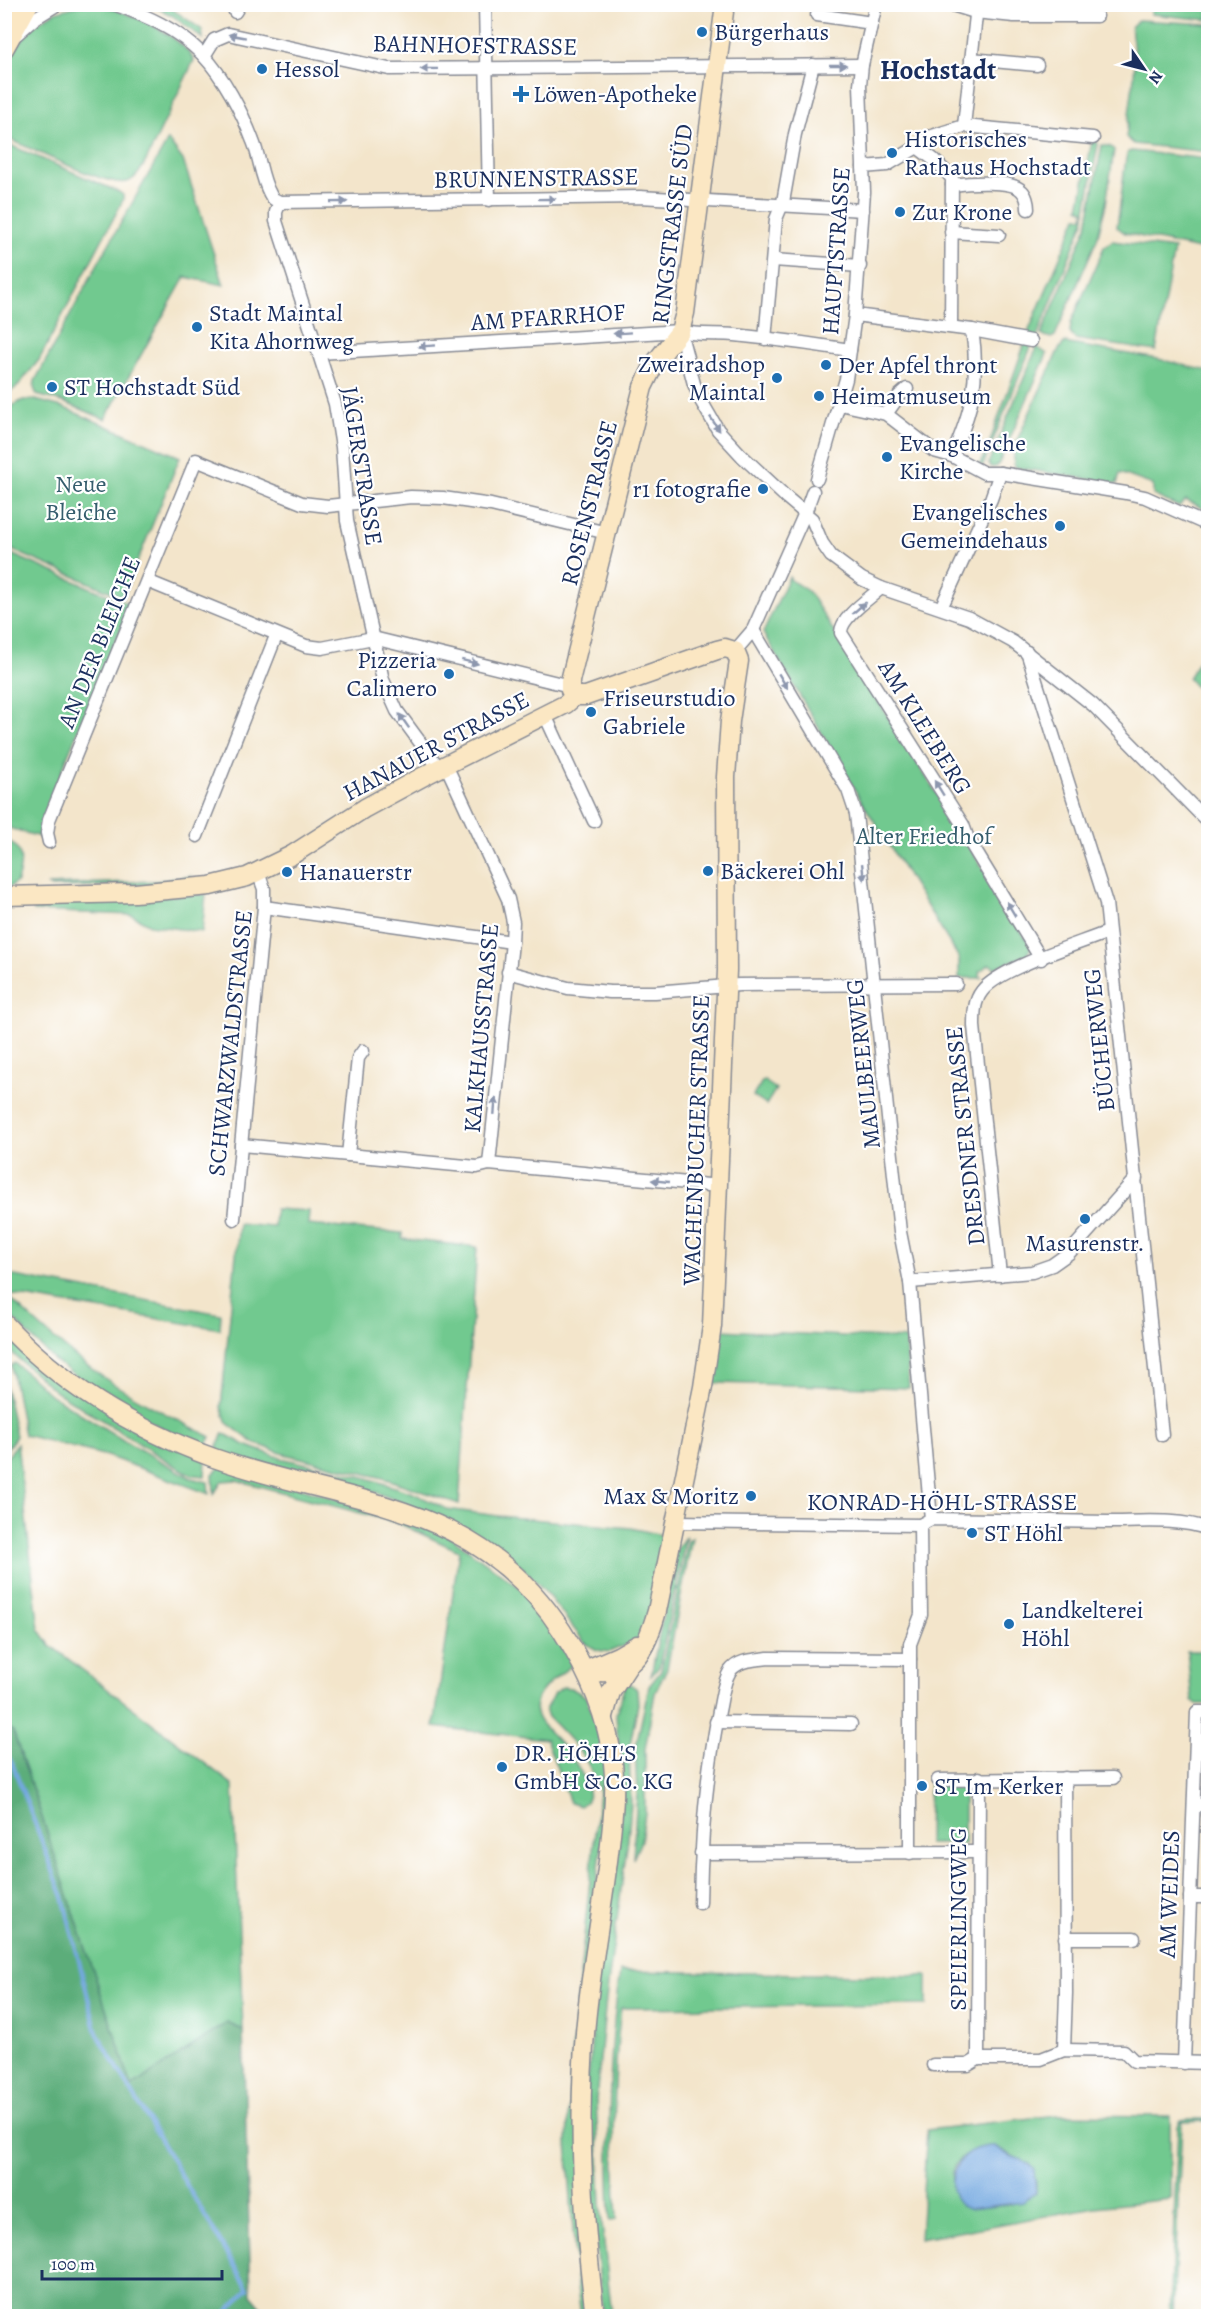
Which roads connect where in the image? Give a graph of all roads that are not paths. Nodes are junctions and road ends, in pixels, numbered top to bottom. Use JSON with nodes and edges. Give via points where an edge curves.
{"nodes":[{"id":1,"x":13,"y":4,"type":"edge"},
{"id":2,"x":28,"y":4,"type":"edge"},
{"id":3,"x":58,"y":4,"type":"edge"},
{"id":4,"x":114,"y":4,"type":"edge"},
{"id":5,"x":485,"y":4,"type":"edge"},
{"id":6,"x":725,"y":4,"type":"edge"},
{"id":7,"x":876,"y":4,"type":"edge"},
{"id":8,"x":948,"y":4,"type":"edge"},
{"id":9,"x":976,"y":8,"type":"edge"},
{"id":10,"x":816,"y":15,"type":"dead end"},
{"id":11,"x":1096,"y":16,"type":"dead end"},
{"id":12,"x":4,"y":22,"type":"edge"},
{"id":13,"x":872,"y":24,"type":"junction"},
{"id":14,"x":6,"y":46,"type":"edge"},
{"id":15,"x":204,"y":56,"type":"junction"},
{"id":16,"x":971,"y":59,"type":"junction"},
{"id":17,"x":813,"y":65,"type":"junction"},
{"id":18,"x":862,"y":65,"type":"junction"},
{"id":19,"x":1037,"y":65,"type":"dead end"},
{"id":20,"x":716,"y":66,"type":"junction"},
{"id":21,"x":487,"y":68,"type":"junction"},
{"id":22,"x":964,"y":126,"type":"junction"},
{"id":23,"x":1093,"y":138,"type":"dead end"},
{"id":24,"x":917,"y":147,"type":"junction"},
{"id":25,"x":863,"y":167,"type":"junction"},
{"id":26,"x":952,"y":184,"type":"junction"},
{"id":27,"x":489,"y":200,"type":"junction"},
{"id":28,"x":699,"y":201,"type":"junction"},
{"id":29,"x":280,"y":202,"type":"junction"},
{"id":30,"x":780,"y":207,"type":"junction"},
{"id":31,"x":1028,"y":209,"type":"dead end"},
{"id":32,"x":864,"y":210,"type":"junction"},
{"id":33,"x":951,"y":232,"type":"junction"},
{"id":34,"x":999,"y":235,"type":"dead end"},
{"id":35,"x":773,"y":260,"type":"junction"},
{"id":36,"x":860,"y":266,"type":"junction"},
{"id":37,"x":855,"y":315,"type":"junction"},
{"id":38,"x":951,"y":327,"type":"junction"},
{"id":39,"x":972,"y":330,"type":"junction"},
{"id":40,"x":680,"y":331,"type":"junction"},
{"id":41,"x":765,"y":339,"type":"junction"},
{"id":42,"x":1031,"y":341,"type":"dead end"},
{"id":43,"x":850,"y":351,"type":"junction"},
{"id":44,"x":319,"y":353,"type":"junction"},
{"id":45,"x":907,"y":389,"type":"dead end"},
{"id":46,"x":840,"y":405,"type":"junction"},
{"id":47,"x":886,"y":414,"type":"junction"},
{"id":48,"x":952,"y":456,"type":"junction"},
{"id":49,"x":1000,"y":473,"type":"junction"},
{"id":50,"x":345,"y":504,"type":"junction"},
{"id":51,"x":806,"y":513,"type":"junction"},
{"id":52,"x":1209,"y":525,"type":"edge"},
{"id":53,"x":607,"y":533,"type":"junction"},
{"id":54,"x":147,"y":581,"type":"junction"},
{"id":55,"x":881,"y":588,"type":"junction"},
{"id":56,"x":941,"y":608,"type":"junction"},
{"id":57,"x":753,"y":630,"type":"junction"},
{"id":58,"x":276,"y":636,"type":"junction"},
{"id":59,"x":373,"y":638,"type":"junction"},
{"id":60,"x":735,"y":651,"type":"junction"},
{"id":61,"x":1027,"y":652,"type":"junction"},
{"id":62,"x":572,"y":691,"type":"junction"},
{"id":63,"x":545,"y":715,"type":"junction"},
{"id":64,"x":442,"y":766,"type":"junction"},
{"id":65,"x":594,"y":821,"type":"dead end"},
{"id":66,"x":1209,"y":822,"type":"edge"},
{"id":67,"x":197,"y":836,"type":"dead end"},
{"id":68,"x":49,"y":842,"type":"dead end"},
{"id":69,"x":258,"y":872,"type":"junction"},
{"id":70,"x":4,"y":896,"type":"edge"},
{"id":71,"x":264,"y":907,"type":"junction"},
{"id":72,"x":1108,"y":932,"type":"junction"},
{"id":73,"x":512,"y":942,"type":"junction"},
{"id":74,"x":1041,"y":959,"type":"junction"},
{"id":75,"x":508,"y":972,"type":"junction"},
{"id":76,"x":957,"y":984,"type":"dead end"},
{"id":77,"x":876,"y":986,"type":"junction"},
{"id":78,"x":726,"y":988,"type":"junction"},
{"id":79,"x":363,"y":1051,"type":"dead end"},
{"id":80,"x":241,"y":1145,"type":"junction"},
{"id":81,"x":348,"y":1155,"type":"junction"},
{"id":82,"x":489,"y":1164,"type":"junction"},
{"id":83,"x":1136,"y":1178,"type":"junction"},
{"id":84,"x":719,"y":1186,"type":"junction"},
{"id":85,"x":234,"y":1220,"type":"dead end"},
{"id":86,"x":1000,"y":1275,"type":"junction"},
{"id":87,"x":910,"y":1282,"type":"junction"},
{"id":88,"x":4,"y":1323,"type":"edge"},
{"id":89,"x":1162,"y":1435,"type":"dead end"},
{"id":90,"x":675,"y":1522,"type":"junction"},
{"id":91,"x":926,"y":1522,"type":"junction"},
{"id":92,"x":1209,"y":1529,"type":"edge"},
{"id":93,"x":653,"y":1626,"type":"junction"},
{"id":94,"x":910,"y":1659,"type":"junction"},
{"id":95,"x":629,"y":1664,"type":"junction"},
{"id":96,"x":585,"y":1670,"type":"junction"},
{"id":97,"x":1209,"y":1712,"type":"edge"},
{"id":98,"x":604,"y":1716,"type":"junction"},
{"id":99,"x":717,"y":1722,"type":"junction"},
{"id":100,"x":851,"y":1724,"type":"dead end"},
{"id":101,"x":979,"y":1778,"type":"junction"},
{"id":102,"x":1065,"y":1778,"type":"junction"},
{"id":103,"x":1113,"y":1778,"type":"dead end"},
{"id":104,"x":938,"y":1780,"type":"dead end"},
{"id":105,"x":1194,"y":1805,"type":"junction"},
{"id":106,"x":1209,"y":1805,"type":"edge"},
{"id":107,"x":979,"y":1852,"type":"junction"},
{"id":108,"x":701,"y":1853,"type":"junction"},
{"id":109,"x":910,"y":1853,"type":"junction"},
{"id":110,"x":1190,"y":1897,"type":"junction"},
{"id":111,"x":1209,"y":1897,"type":"edge"},
{"id":112,"x":700,"y":1903,"type":"dead end"},
{"id":113,"x":1065,"y":1938,"type":"junction"},
{"id":114,"x":1134,"y":1938,"type":"dead end"},
{"id":115,"x":1064,"y":2050,"type":"junction"},
{"id":116,"x":978,"y":2059,"type":"junction"},
{"id":117,"x":1184,"y":2063,"type":"junction"},
{"id":118,"x":1209,"y":2063,"type":"edge"},
{"id":119,"x":933,"y":2065,"type":"dead end"},
{"id":120,"x":596,"y":2316,"type":"edge"}],
"edges":[{"from":1,"to":12,"type":"street"},
{"from":2,"to":14,"type":"street"},
{"from":3,"to":14,"type":"street","via":[[33,19]]},
{"from":4,"to":15,"type":"street","via":[[156,21]]},
{"from":5,"to":21,"type":"street"},
{"from":6,"to":20,"type":"street","name":"RINGSTRASSE SÜD"},
{"from":7,"to":13,"type":"street","name":"HAUPTSTRASSE"},
{"from":8,"to":9,"type":"street"},
{"from":9,"to":11,"type":"street","via":[[1023,17]]},
{"from":9,"to":16,"type":"street"},
{"from":10,"to":13,"type":"street"},
{"from":13,"to":18,"type":"street","name":"HAUPTSTRASSE"},
{"from":21,"to":15,"type":"street","name":"BAHNHOFSTRASSE","one_way":true,"via":[[382,69],[228,34],[214,40]]},
{"from":15,"to":29,"type":"street","via":[[240,112],[254,142],[267,189]]},
{"from":16,"to":19,"type":"street"},
{"from":16,"to":22,"type":"street"},
{"from":17,"to":18,"type":"street","name":"BAHNHOFSTRASSE","one_way":true},
{"from":17,"to":20,"type":"street","name":"BAHNHOFSTRASSE"},
{"from":17,"to":30,"type":"street"},
{"from":18,"to":25,"type":"street","name":"HAUPTSTRASSE"},
{"from":20,"to":21,"type":"street","name":"BAHNHOFSTRASSE"},
{"from":20,"to":28,"type":"street","name":"RINGSTRASSE SÜD"},
{"from":21,"to":27,"type":"street"},
{"from":22,"to":23,"type":"street"},
{"from":22,"to":24,"type":"street","via":[[929,137]]},
{"from":24,"to":25,"type":"street","via":[[887,165]]},
{"from":24,"to":26,"type":"street","via":[[952,178]]},
{"from":25,"to":32,"type":"street","name":"HAUPTSTRASSE"},
{"from":26,"to":31,"type":"street","via":[[1017,187],[1023,192]]},
{"from":26,"to":33,"type":"street"},
{"from":27,"to":28,"type":"street","name":"BRUNNENSTRASSE","one_way":true,"via":[[640,197]]},
{"from":29,"to":27,"type":"street","name":"BRUNNENSTRASSE","one_way":true},
{"from":28,"to":30,"type":"street","name":"BRUNNENSTRASSE"},
{"from":28,"to":40,"type":"street","name":"RINGSTRASSE SÜD"},
{"from":29,"to":44,"type":"street","name":"JÄGERSTRASSE","via":[[276,220]]},
{"from":30,"to":32,"type":"street","name":"BRUNNENSTRASSE"},
{"from":30,"to":35,"type":"street"},
{"from":32,"to":36,"type":"street","name":"HAUPTSTRASSE"},
{"from":33,"to":34,"type":"street"},
{"from":33,"to":38,"type":"street"},
{"from":35,"to":36,"type":"street"},
{"from":35,"to":41,"type":"street"},
{"from":36,"to":37,"type":"street","name":"HAUPTSTRASSE"},
{"from":37,"to":38,"type":"street"},
{"from":37,"to":43,"type":"street","name":"HAUPTSTRASSE"},
{"from":38,"to":39,"type":"street"},
{"from":39,"to":42,"type":"street"},
{"from":39,"to":48,"type":"street","via":[[976,366],[973,396]]},
{"from":40,"to":41,"type":"street","name":"AM PFARRHOF"},
{"from":40,"to":44,"type":"street","name":"AM PFARRHOF","one_way":true},
{"from":40,"to":51,"type":"street","name":"RINGSTRASSE SÜD","one_way":true,"via":[[694,384],[718,430]]},
{"from":40,"to":53,"type":"street","name":"ROSENSTRASSE","via":[[646,379]]},
{"from":41,"to":43,"type":"street","name":"AM PFARRHOF"},
{"from":43,"to":46,"type":"street","name":"HAUPTSTRASSE"},
{"from":44,"to":50,"type":"street","name":"JÄGERSTRASSE","via":[[342,447]]},
{"from":45,"to":47,"type":"street"},
{"from":46,"to":47,"type":"street"},
{"from":46,"to":51,"type":"street","name":"HAUPTSTRASSE"},
{"from":47,"to":48,"type":"street","via":[[934,451]]},
{"from":48,"to":49,"type":"street","via":[[984,473]]},
{"from":49,"to":52,"type":"street","via":[[1145,497]]},
{"from":49,"to":56,"type":"street"},
{"from":50,"to":53,"type":"street","via":[[411,497],[455,499]]},
{"from":50,"to":54,"type":"street","name":"AN DER BLEICHE","via":[[296,502],[196,460]]},
{"from":50,"to":59,"type":"street","name":"JÄGERSTRASSE"},
{"from":51,"to":55,"type":"street","via":[[831,556]]},
{"from":51,"to":57,"type":"street"},
{"from":53,"to":62,"type":"street","name":"ROSENSTRASSE"},
{"from":54,"to":58,"type":"street"},
{"from":54,"to":68,"type":"street","name":"AN DER BLEICHE","via":[[49,820]]},
{"from":55,"to":56,"type":"street"},
{"from":74,"to":55,"type":"street","name":"AM KLEEBERG","one_way":true,"via":[[963,825],[841,633],[847,618]]},
{"from":56,"to":61,"type":"street","via":[[983,624]]},
{"from":57,"to":60,"type":"street"},
{"from":57,"to":77,"type":"street","name":"MAULBEERWEG","one_way":true,"via":[[854,803]]},
{"from":58,"to":59,"type":"street","via":[[316,648]]},
{"from":58,"to":67,"type":"street"},
{"from":59,"to":62,"type":"street","one_way":true},
{"from":64,"to":59,"type":"street","name":"KALKHAUSSTRASSE","one_way":true,"via":[[390,700]]},
{"from":60,"to":62,"type":"street","name":"HANAUER STRASSE","via":[[717,650],[586,696]]},
{"from":60,"to":78,"type":"street","name":"WACHENBUCHER STRASSE","via":[[739,661],[726,777]]},
{"from":61,"to":66,"type":"street","via":[[1093,705]]},
{"from":61,"to":72,"type":"street","name":"BÜCHERWEG","via":[[1106,903]]},
{"from":62,"to":63,"type":"street","name":"HANAUER STRASSE","via":[[566,705]]},
{"from":63,"to":64,"type":"street","name":"HANAUER STRASSE"},
{"from":63,"to":65,"type":"street"},
{"from":64,"to":69,"type":"street","name":"HANAUER STRASSE"},
{"from":64,"to":73,"type":"street","name":"KALKHAUSSTRASSE","via":[[510,905]]},
{"from":69,"to":70,"type":"street","name":"HANAUER STRASSE","via":[[194,888]]},
{"from":69,"to":71,"type":"street","name":"SCHWARZWALDSTRASSE"},
{"from":71,"to":73,"type":"street"},
{"from":71,"to":80,"type":"street","name":"SCHWARZWALDSTRASSE"},
{"from":72,"to":74,"type":"street","name":"DRESDNER STRASSE"},
{"from":72,"to":83,"type":"street","name":"BÜCHERWEG"},
{"from":73,"to":75,"type":"street","name":"KALKHAUSSTRASSE"},
{"from":74,"to":86,"type":"street","name":"DRESDNER STRASSE","via":[[991,981],[979,995],[974,1012]]},
{"from":75,"to":78,"type":"street","via":[[568,988],[599,991]]},
{"from":82,"to":75,"type":"street","name":"KALKHAUSSTRASSE","one_way":true},
{"from":76,"to":77,"type":"street"},
{"from":77,"to":78,"type":"street"},
{"from":77,"to":87,"type":"street","name":"MAULBEERWEG","via":[[900,1232]]},
{"from":78,"to":84,"type":"street","name":"WACHENBUCHER STRASSE"},
{"from":79,"to":81,"type":"street","via":[[358,1058]]},
{"from":80,"to":81,"type":"street"},
{"from":80,"to":85,"type":"street","name":"SCHWARZWALDSTRASSE"},
{"from":81,"to":82,"type":"street","via":[[477,1167]]},
{"from":84,"to":82,"type":"street","one_way":true},
{"from":83,"to":86,"type":"street","via":[[1063,1258],[1032,1272]]},
{"from":83,"to":89,"type":"street","name":"BÜCHERWEG"},
{"from":84,"to":90,"type":"street","name":"WACHENBUCHER STRASSE","via":[[709,1354]]},
{"from":86,"to":87,"type":"street"},
{"from":87,"to":91,"type":"street","name":"MAULBEERWEG"},
{"from":88,"to":96,"type":"street","via":[[73,1385],[150,1432],[232,1464],[399,1509],[469,1540],[512,1572],[542,1604]]},
{"from":90,"to":91,"type":"street","name":"KONRAD-HÖHL-STRASSE"},
{"from":90,"to":93,"type":"street","name":"WACHENBUCHER STRASSE"},
{"from":91,"to":92,"type":"street","name":"KONRAD-HÖHL-STRASSE","via":[[1171,1523]]},
{"from":91,"to":94,"type":"street","name":"MAULBEERWEG","via":[[921,1615],[911,1640]]},
{"from":93,"to":95,"type":"street","name":"WACHENBUCHER STRASSE","via":[[648,1642]]},
{"from":93,"to":96,"type":"street","via":[[628,1651]]},
{"from":94,"to":99,"type":"street","via":[[746,1661],[727,1677]]},
{"from":94,"to":109,"type":"street","name":"MAULBEERWEG"},
{"from":95,"to":96,"type":"street","via":[[606,1674]]},
{"from":95,"to":98,"type":"street","name":"WACHENBUCHER STRASSE","via":[[611,1692]]},
{"from":96,"to":98,"type":"street"},
{"from":97,"to":105,"type":"street","name":"AM WEIDES","via":[[1197,1712]]},
{"from":98,"to":120,"type":"street","via":[[614,1765],[612,1827],[587,2009],[581,2108],[583,2194]]},
{"from":99,"to":100,"type":"street"},
{"from":99,"to":108,"type":"street","via":[[704,1801]]},
{"from":101,"to":102,"type":"street"},
{"from":101,"to":104,"type":"street"},
{"from":101,"to":107,"type":"street","name":"SPEIERLINGWEG"},
{"from":102,"to":103,"type":"street"},
{"from":102,"to":113,"type":"street"},
{"from":105,"to":106,"type":"street"},
{"from":105,"to":110,"type":"street","name":"AM WEIDES"},
{"from":107,"to":109,"type":"street"},
{"from":107,"to":116,"type":"street","name":"SPEIERLINGWEG"},
{"from":108,"to":109,"type":"street"},
{"from":108,"to":112,"type":"street"},
{"from":110,"to":111,"type":"street"},
{"from":110,"to":117,"type":"street","name":"AM WEIDES"},
{"from":113,"to":114,"type":"street"},
{"from":113,"to":115,"type":"street"},
{"from":115,"to":116,"type":"street","via":[[1041,2059]]},
{"from":115,"to":117,"type":"street","via":[[1124,2051],[1134,2061]]},
{"from":116,"to":119,"type":"street","via":[[968,2065]]},
{"from":117,"to":118,"type":"street"}]}
